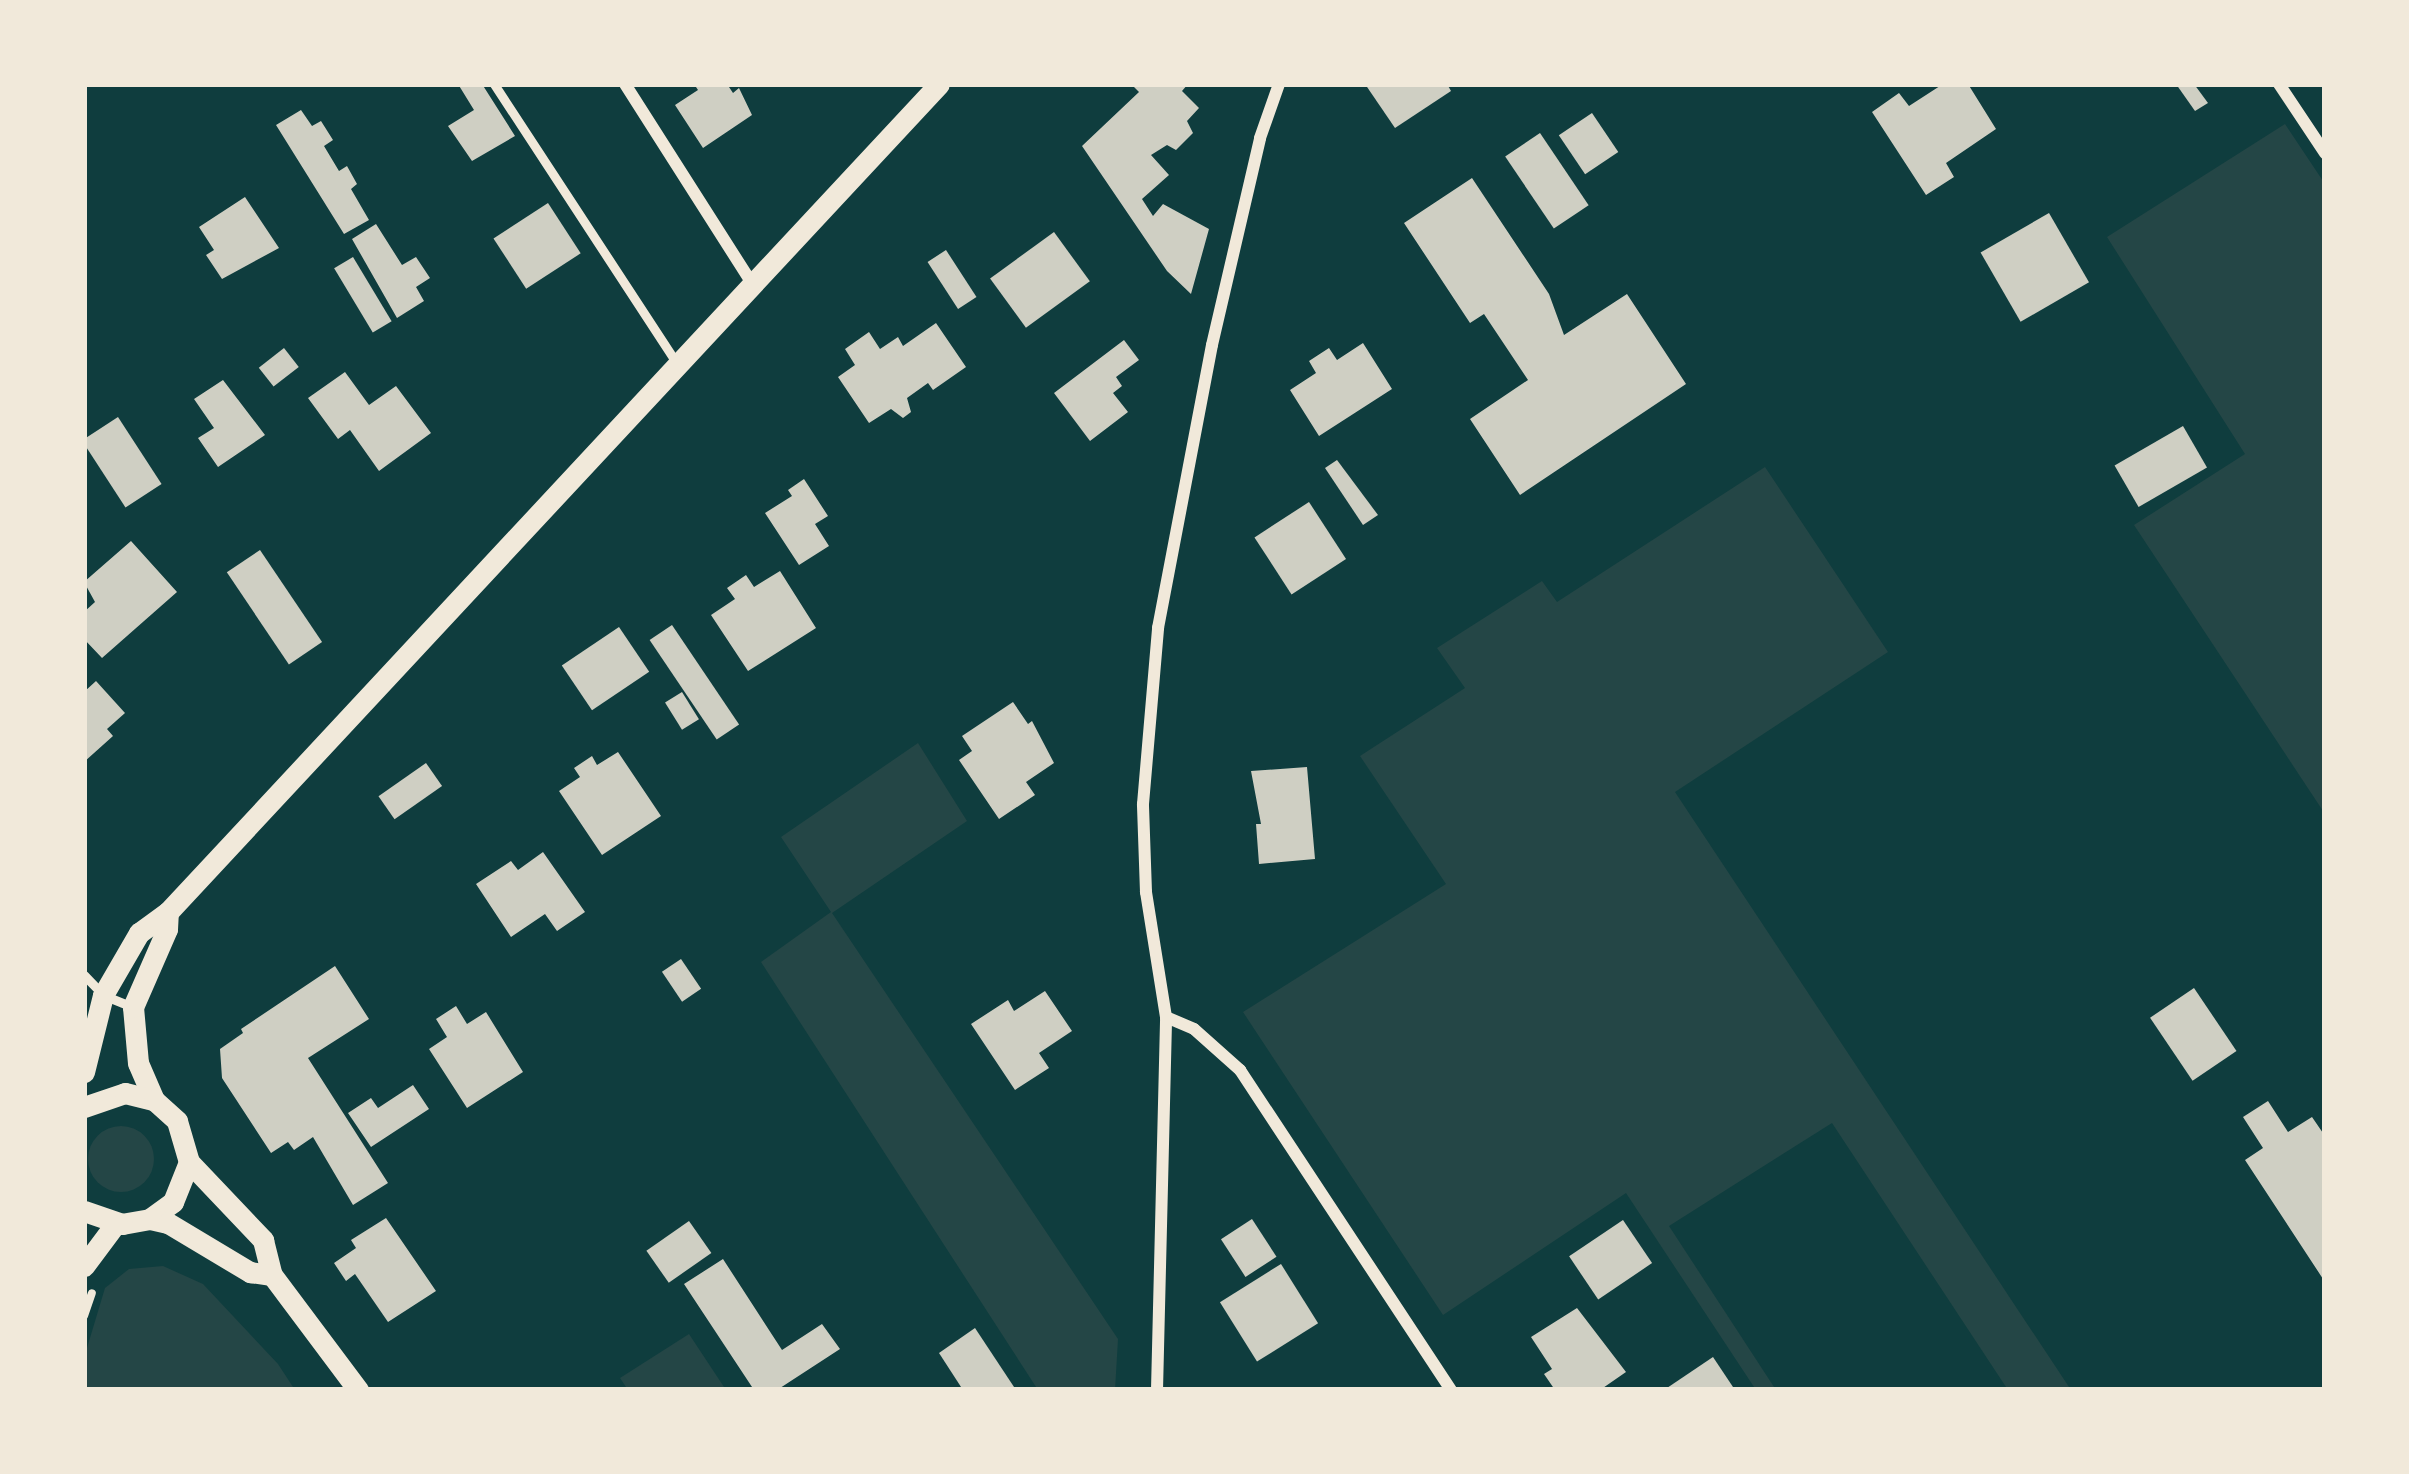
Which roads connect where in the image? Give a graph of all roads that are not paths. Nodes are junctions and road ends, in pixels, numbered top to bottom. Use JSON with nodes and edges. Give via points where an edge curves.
{"nodes":[{"id":1,"x":494,"y":84,"type":"edge"},
{"id":2,"x":625,"y":84,"type":"edge"},
{"id":3,"x":939,"y":84,"type":"edge"},
{"id":4,"x":1279,"y":84,"type":"edge"},
{"id":5,"x":2279,"y":84,"type":"edge"},
{"id":6,"x":2325,"y":153,"type":"edge"},
{"id":7,"x":752,"y":283,"type":"junction"},
{"id":8,"x":677,"y":364,"type":"junction"},
{"id":9,"x":168,"y":912,"type":"junction"},
{"id":10,"x":84,"y":975,"type":"edge"},
{"id":11,"x":103,"y":995,"type":"junction"},
{"id":12,"x":134,"y":1007,"type":"junction"},
{"id":13,"x":1166,"y":1017,"type":"junction"},
{"id":14,"x":84,"y":1072,"type":"edge"},
{"id":15,"x":154,"y":1100,"type":"junction"},
{"id":16,"x":84,"y":1107,"type":"edge"},
{"id":17,"x":189,"y":1162,"type":"junction"},
{"id":18,"x":84,"y":1210,"type":"edge"},
{"id":19,"x":150,"y":1219,"type":"junction"},
{"id":20,"x":116,"y":1223,"type":"junction"},
{"id":21,"x":90,"y":1272,"type":"edge"},
{"id":22,"x":272,"y":1274,"type":"junction"},
{"id":23,"x":358,"y":1390,"type":"edge"},
{"id":24,"x":1157,"y":1390,"type":"edge"},
{"id":25,"x":1451,"y":1390,"type":"edge"}],
"edges":[{"from":1,"to":8,"type":"lane"},
{"from":2,"to":7,"type":"street"},
{"from":3,"to":7,"type":"street"},
{"from":4,"to":13,"type":"street","via":[[1212,345],[1157,628],[1143,804]]},
{"from":5,"to":6,"type":"street"},
{"from":7,"to":8,"type":"street"},
{"from":8,"to":9,"type":"street"},
{"from":9,"to":11,"type":"street","via":[[127,948]]},
{"from":9,"to":12,"type":"street"},
{"from":10,"to":11,"type":"lane"},
{"from":11,"to":12,"type":"lane"},
{"from":11,"to":14,"type":"street"},
{"from":12,"to":15,"type":"street","via":[[138,1063]]},
{"from":13,"to":24,"type":"street"},
{"from":13,"to":25,"type":"street","via":[[1194,1029],[1240,1070]]},
{"from":15,"to":16,"type":"street","via":[[124,1093]]},
{"from":15,"to":17,"type":"street","via":[[177,1121]]},
{"from":17,"to":19,"type":"street","via":[[173,1202]]},
{"from":17,"to":22,"type":"street","via":[[262,1240]]},
{"from":18,"to":20,"type":"street"},
{"from":19,"to":20,"type":"street"},
{"from":19,"to":22,"type":"street","via":[[250,1272]]},
{"from":20,"to":21,"type":"street"},
{"from":22,"to":23,"type":"street"}]}
